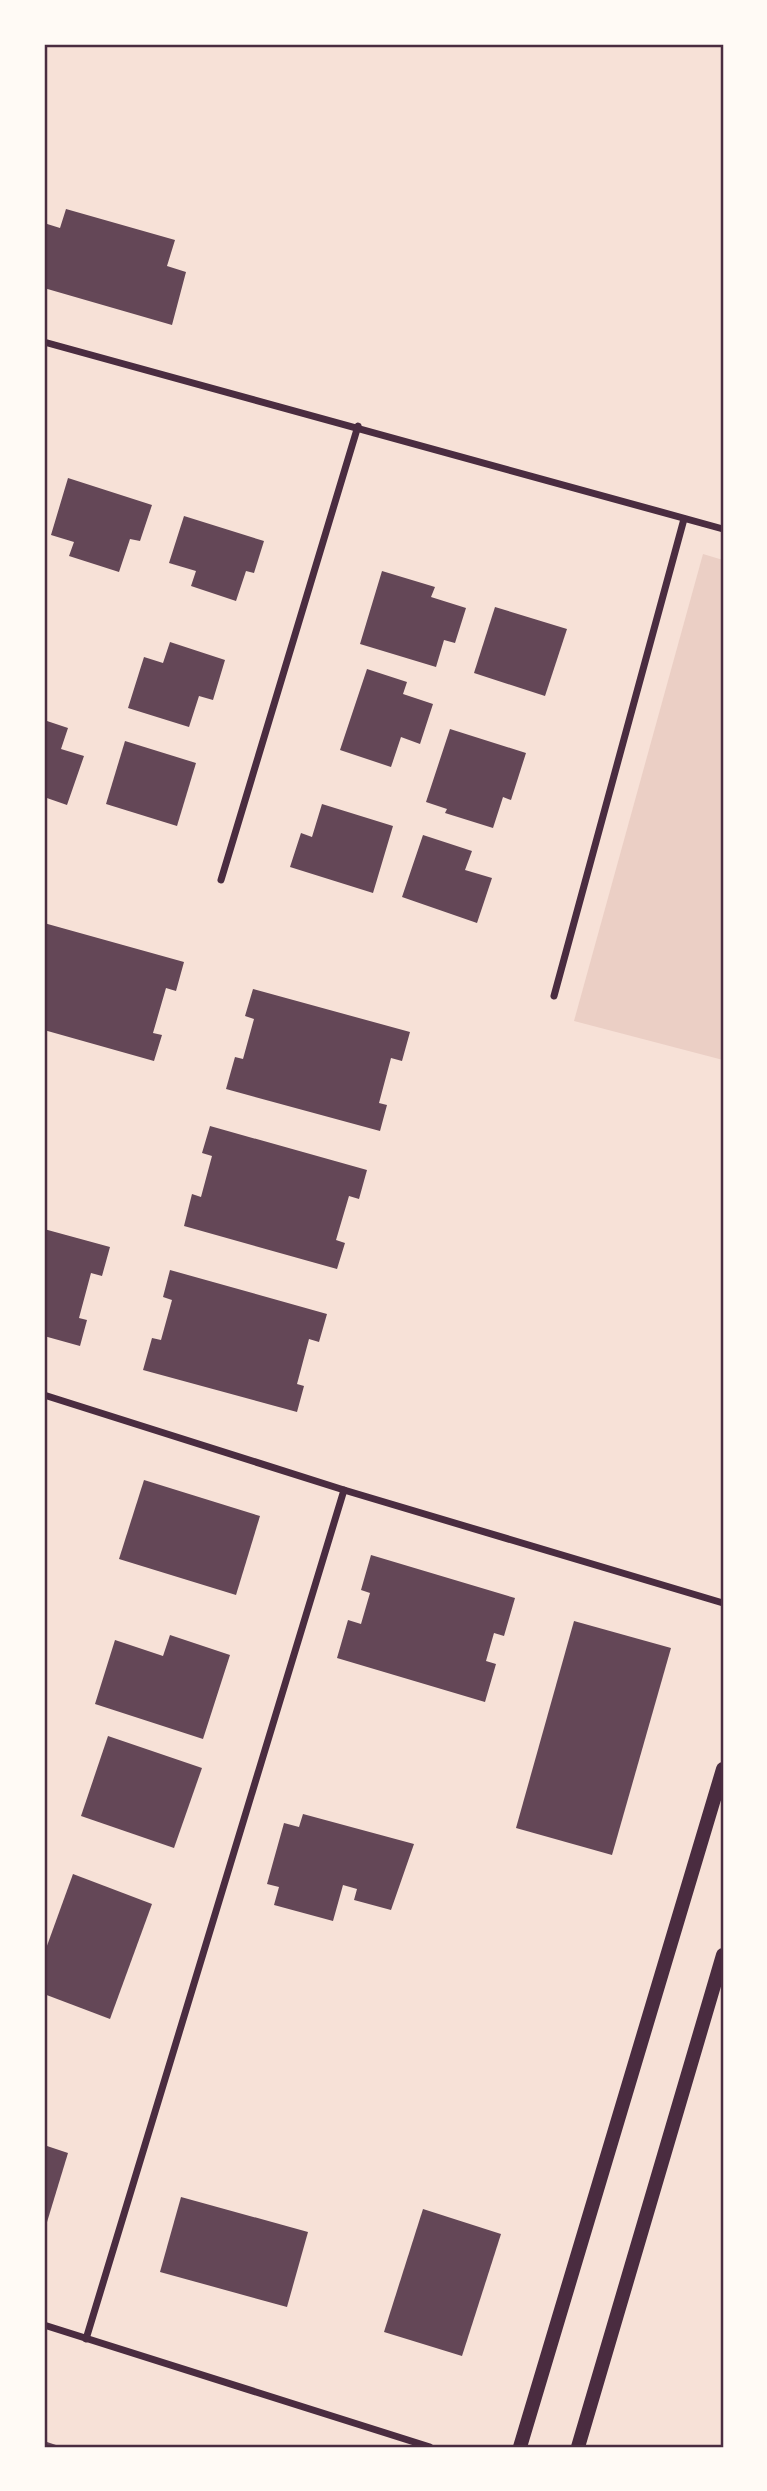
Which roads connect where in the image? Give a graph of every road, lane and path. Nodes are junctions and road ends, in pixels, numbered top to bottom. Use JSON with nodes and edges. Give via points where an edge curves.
{"nodes":[{"id":1,"x":44,"y":342,"type":"edge"},
{"id":2,"x":358,"y":426,"type":"junction"},
{"id":3,"x":684,"y":519,"type":"junction"},
{"id":4,"x":723,"y":528,"type":"edge"},
{"id":5,"x":221,"y":880,"type":"dead end"},
{"id":6,"x":555,"y":996,"type":"dead end"},
{"id":7,"x":44,"y":1395,"type":"edge"},
{"id":8,"x":344,"y":1490,"type":"junction"},
{"id":9,"x":723,"y":1602,"type":"edge"},
{"id":10,"x":723,"y":1769,"type":"edge"},
{"id":11,"x":723,"y":1955,"type":"edge"},
{"id":12,"x":44,"y":2325,"type":"edge"},
{"id":13,"x":86,"y":2339,"type":"junction"},
{"id":14,"x":430,"y":2447,"type":"edge"},
{"id":15,"x":520,"y":2447,"type":"edge"},
{"id":16,"x":578,"y":2447,"type":"edge"}],
"edges":[{"from":1,"to":2,"type":"street"},
{"from":2,"to":3,"type":"street"},
{"from":2,"to":5,"type":"street"},
{"from":3,"to":4,"type":"street"},
{"from":3,"to":6,"type":"street"},
{"from":7,"to":8,"type":"street"},
{"from":8,"to":9,"type":"street"},
{"from":8,"to":13,"type":"street"},
{"from":10,"to":15,"type":"main road"},
{"from":11,"to":16,"type":"main road"},
{"from":12,"to":13,"type":"street"},
{"from":13,"to":14,"type":"street"}]}
